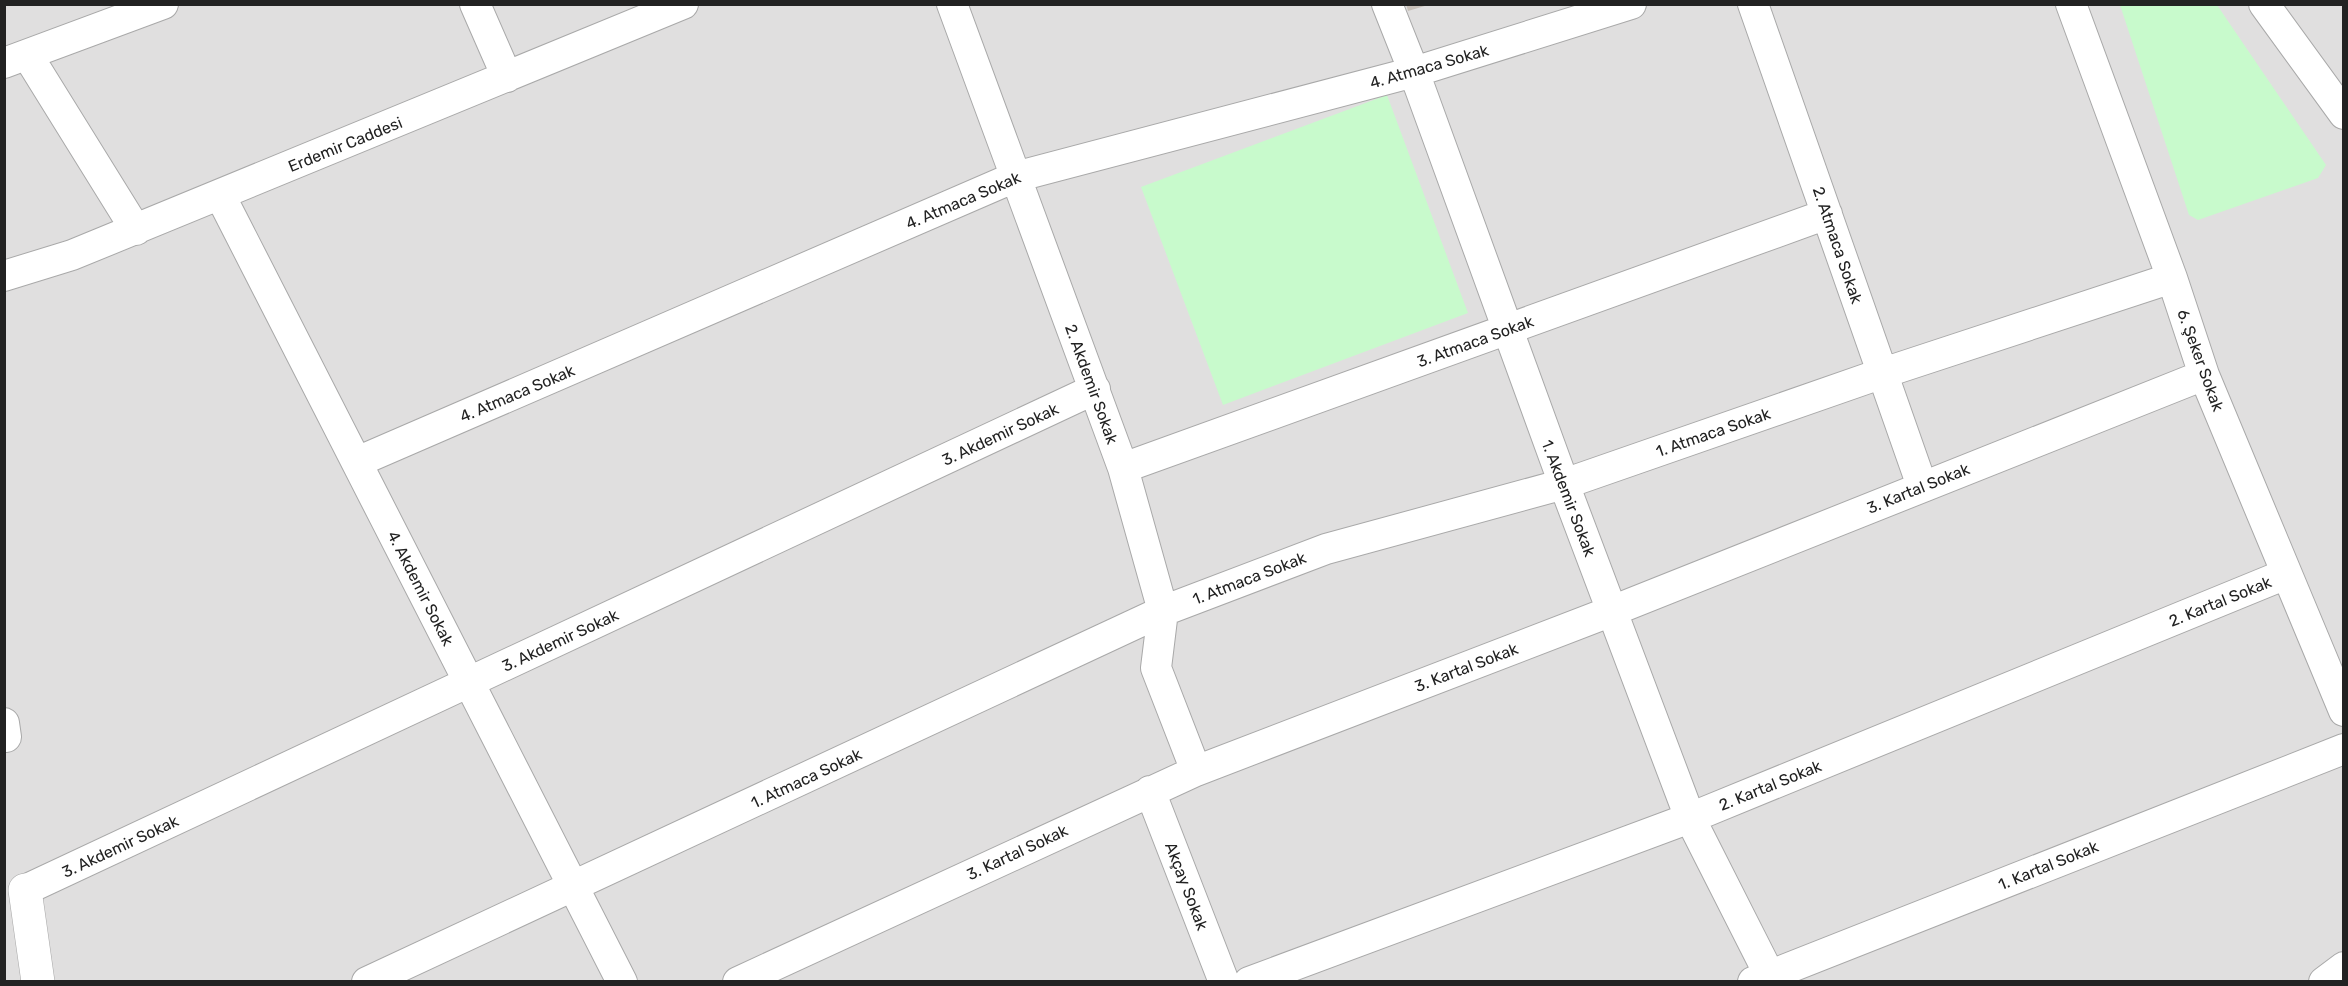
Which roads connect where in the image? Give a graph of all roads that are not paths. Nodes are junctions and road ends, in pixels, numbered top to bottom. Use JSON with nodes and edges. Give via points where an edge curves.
{"nodes":[{"id":1,"x":163,"y":4,"type":"edge"},
{"id":2,"x":475,"y":4,"type":"edge"},
{"id":3,"x":683,"y":4,"type":"edge"},
{"id":4,"x":952,"y":4,"type":"edge"},
{"id":5,"x":1387,"y":4,"type":"edge"},
{"id":6,"x":1630,"y":4,"type":"edge"},
{"id":7,"x":1753,"y":4,"type":"edge"},
{"id":8,"x":2070,"y":4,"type":"edge"},
{"id":9,"x":2264,"y":4,"type":"edge"},
{"id":10,"x":103,"y":15,"type":"edge"},
{"id":11,"x":16,"y":59,"type":"edge"},
{"id":12,"x":1414,"y":72,"type":"junction"},
{"id":13,"x":507,"y":77,"type":"junction"},
{"id":14,"x":2343,"y":114,"type":"edge"},
{"id":15,"x":1016,"y":177,"type":"junction"},
{"id":16,"x":220,"y":195,"type":"junction"},
{"id":17,"x":1827,"y":214,"type":"junction"},
{"id":18,"x":136,"y":230,"type":"junction"},
{"id":19,"x":4,"y":276,"type":"edge"},
{"id":20,"x":2172,"y":278,"type":"junction"},
{"id":21,"x":1507,"y":329,"type":"junction"},
{"id":22,"x":1883,"y":373,"type":"junction"},
{"id":23,"x":2204,"y":375,"type":"junction"},
{"id":24,"x":1095,"y":389,"type":"junction"},
{"id":25,"x":357,"y":462,"type":"junction"},
{"id":26,"x":1122,"y":468,"type":"junction"},
{"id":27,"x":1564,"y":484,"type":"junction"},
{"id":28,"x":1922,"y":486,"type":"junction"},
{"id":29,"x":2286,"y":574,"type":"junction"},
{"id":30,"x":1163,"y":611,"type":"junction"},
{"id":31,"x":1612,"y":611,"type":"junction"},
{"id":32,"x":469,"y":682,"type":"junction"},
{"id":33,"x":2343,"y":711,"type":"edge"},
{"id":34,"x":2343,"y":749,"type":"edge"},
{"id":35,"x":1196,"y":771,"type":"junction"},
{"id":36,"x":1150,"y":791,"type":"junction"},
{"id":37,"x":1690,"y":818,"type":"junction"},
{"id":38,"x":573,"y":886,"type":"junction"},
{"id":39,"x":25,"y":890,"type":"joint"},
{"id":40,"x":2343,"y":967,"type":"edge"},
{"id":41,"x":1765,"y":979,"type":"edge"},
{"id":42,"x":39,"y":981,"type":"edge"},
{"id":43,"x":367,"y":981,"type":"edge"},
{"id":44,"x":622,"y":981,"type":"edge"},
{"id":45,"x":738,"y":981,"type":"edge"},
{"id":46,"x":1224,"y":981,"type":"edge"},
{"id":47,"x":1249,"y":981,"type":"edge"},
{"id":48,"x":2324,"y":981,"type":"edge"}],
"edges":[{"from":1,"to":10,"type":"street"},
{"from":2,"to":13,"type":"street"},
{"from":3,"to":13,"type":"street","name":"Erdemir Caddesi"},
{"from":4,"to":15,"type":"street","name":"2. Akdemir Sokak"},
{"from":5,"to":12,"type":"street","name":"1. Akdemir Sokak"},
{"from":6,"to":12,"type":"street","name":"4. Atmaca Sokak"},
{"from":7,"to":17,"type":"street","name":"2. Atmaca Sokak"},
{"from":8,"to":20,"type":"street","name":"6. Şeker Sokak"},
{"from":9,"to":14,"type":"street"},
{"from":10,"to":11,"type":"street"},
{"from":11,"to":18,"type":"street"},
{"from":12,"to":15,"type":"street","name":"4. Atmaca Sokak"},
{"from":12,"to":21,"type":"street","name":"1. Akdemir Sokak"},
{"from":13,"to":16,"type":"street","name":"Erdemir Caddesi"},
{"from":15,"to":24,"type":"street","name":"2. Akdemir Sokak"},
{"from":15,"to":25,"type":"street","name":"4. Atmaca Sokak"},
{"from":16,"to":18,"type":"street","name":"Erdemir Caddesi"},
{"from":16,"to":25,"type":"street","name":"4. Akdemir Sokak"},
{"from":17,"to":21,"type":"street","name":"3. Atmaca Sokak"},
{"from":17,"to":22,"type":"street","name":"2. Atmaca Sokak"},
{"from":18,"to":19,"type":"street","name":"Erdemir Caddesi"},
{"from":20,"to":22,"type":"street","name":"1. Atmaca Sokak"},
{"from":20,"to":23,"type":"street","name":"6. Şeker Sokak"},
{"from":21,"to":26,"type":"street","name":"3. Atmaca Sokak"},
{"from":21,"to":27,"type":"street","name":"1. Akdemir Sokak"},
{"from":22,"to":27,"type":"street","name":"1. Atmaca Sokak"},
{"from":22,"to":28,"type":"street","name":"2. Atmaca Sokak"},
{"from":23,"to":28,"type":"street","name":"3. Kartal Sokak"},
{"from":23,"to":29,"type":"street","name":"6. Şeker Sokak"},
{"from":24,"to":26,"type":"street","name":"2. Akdemir Sokak"},
{"from":24,"to":32,"type":"street","name":"3. Akdemir Sokak"},
{"from":25,"to":32,"type":"street","name":"4. Akdemir Sokak"},
{"from":26,"to":30,"type":"street","name":"2. Akdemir Sokak"},
{"from":27,"to":30,"type":"street","name":"1. Atmaca Sokak","via":[[1326,549]]},
{"from":27,"to":31,"type":"street","name":"1. Akdemir Sokak"},
{"from":28,"to":31,"type":"street","name":"3. Kartal Sokak"},
{"from":29,"to":33,"type":"street","name":"6. Şeker Sokak"},
{"from":29,"to":37,"type":"street","name":"2. Kartal Sokak"},
{"from":30,"to":35,"type":"street","name":"2. Akdemir Sokak","via":[[1156,668]]},
{"from":30,"to":38,"type":"street","name":"1. Atmaca Sokak"},
{"from":31,"to":35,"type":"street","name":"3. Kartal Sokak"},
{"from":31,"to":37,"type":"street","name":"1. Akdemir Sokak"},
{"from":32,"to":38,"type":"street","name":"4. Akdemir Sokak"},
{"from":32,"to":39,"type":"street","name":"3. Akdemir Sokak"},
{"from":34,"to":41,"type":"street","name":"1. Kartal Sokak"},
{"from":35,"to":36,"type":"street","name":"3. Kartal Sokak"},
{"from":36,"to":45,"type":"street","name":"3. Kartal Sokak"},
{"from":36,"to":46,"type":"street","name":"Akçay Sokak"},
{"from":37,"to":41,"type":"street","name":"1. Akdemir Sokak"},
{"from":37,"to":47,"type":"street","name":"2. Kartal Sokak"},
{"from":38,"to":43,"type":"street","name":"1. Atmaca Sokak"},
{"from":38,"to":44,"type":"street","name":"4. Akdemir Sokak"},
{"from":39,"to":42,"type":"street"},
{"from":40,"to":48,"type":"street"}]}
